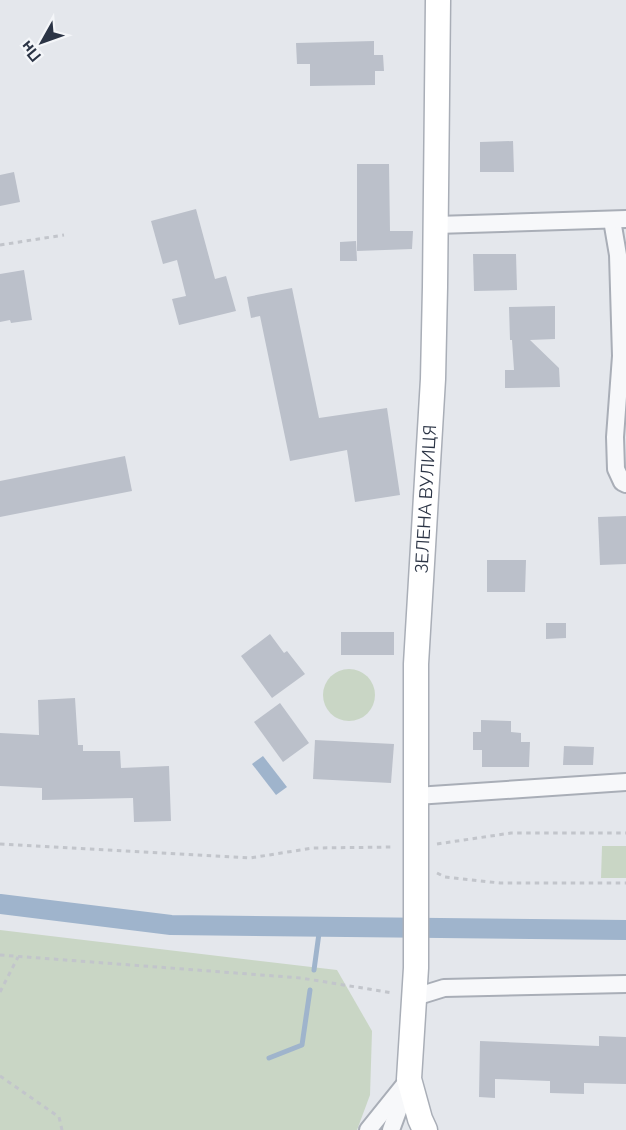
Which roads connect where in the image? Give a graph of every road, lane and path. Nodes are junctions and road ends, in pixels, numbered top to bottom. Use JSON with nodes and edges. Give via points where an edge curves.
{"nodes":[{"id":1,"x":438,"y":0,"type":"edge"},
{"id":2,"x":619,"y":219,"type":"edge"},
{"id":3,"x":436,"y":225,"type":"junction"},
{"id":4,"x":64,"y":235,"type":"dead end"},
{"id":5,"x":0,"y":245,"type":"edge"},
{"id":6,"x":626,"y":484,"type":"edge"},
{"id":7,"x":626,"y":782,"type":"edge"},
{"id":8,"x":416,"y":796,"type":"junction"},
{"id":9,"x":626,"y":833,"type":"edge"},
{"id":10,"x":0,"y":844,"type":"edge"},
{"id":11,"x":415,"y":854,"type":"junction"},
{"id":12,"x":626,"y":883,"type":"edge"},
{"id":13,"x":0,"y":955,"type":"edge"},
{"id":14,"x":18,"y":957,"type":"junction"},
{"id":15,"x":626,"y":984,"type":"edge"},
{"id":16,"x":0,"y":992,"type":"edge"},
{"id":17,"x":415,"y":997,"type":"junction"},
{"id":18,"x":0,"y":1076,"type":"edge"},
{"id":19,"x":410,"y":1079,"type":"junction"},
{"id":20,"x":62,"y":1130,"type":"edge"},
{"id":21,"x":368,"y":1130,"type":"edge"},
{"id":22,"x":391,"y":1130,"type":"edge"},
{"id":23,"x":425,"y":1130,"type":"edge"}],
"edges":[{"from":1,"to":3,"type":"street","name":"ЗЕЛЕНА ВУЛИЦЯ"},
{"from":2,"to":3,"type":"street"},
{"from":2,"to":6,"type":"street","via":[[621,356],[615,437],[616,469]]},
{"from":3,"to":8,"type":"street","name":"ЗЕЛЕНА ВУЛИЦЯ","via":[[433,379],[416,664]]},
{"from":4,"to":5,"type":"path"},
{"from":7,"to":8,"type":"street"},
{"from":8,"to":11,"type":"street","name":"ЗЕЛЕНА ВУЛИЦЯ"},
{"from":9,"to":11,"type":"path","via":[[511,833]]},
{"from":10,"to":11,"type":"path","via":[[250,858],[313,848]]},
{"from":11,"to":12,"type":"path","via":[[445,877],[500,883]]},
{"from":11,"to":17,"type":"street","name":"ЗЕЛЕНА ВУЛИЦЯ"},
{"from":13,"to":14,"type":"path"},
{"from":14,"to":16,"type":"path"},
{"from":14,"to":17,"type":"path","via":[[301,978]]},
{"from":15,"to":17,"type":"street","via":[[444,988]]},
{"from":17,"to":19,"type":"street","name":"ЗЕЛЕНА ВУЛИЦЯ"},
{"from":18,"to":20,"type":"path","via":[[59,1117]]},
{"from":19,"to":21,"type":"street"},
{"from":19,"to":22,"type":"street"},
{"from":19,"to":23,"type":"street","name":"ЗЕЛЕНА ВУЛИЦЯ"}]}
